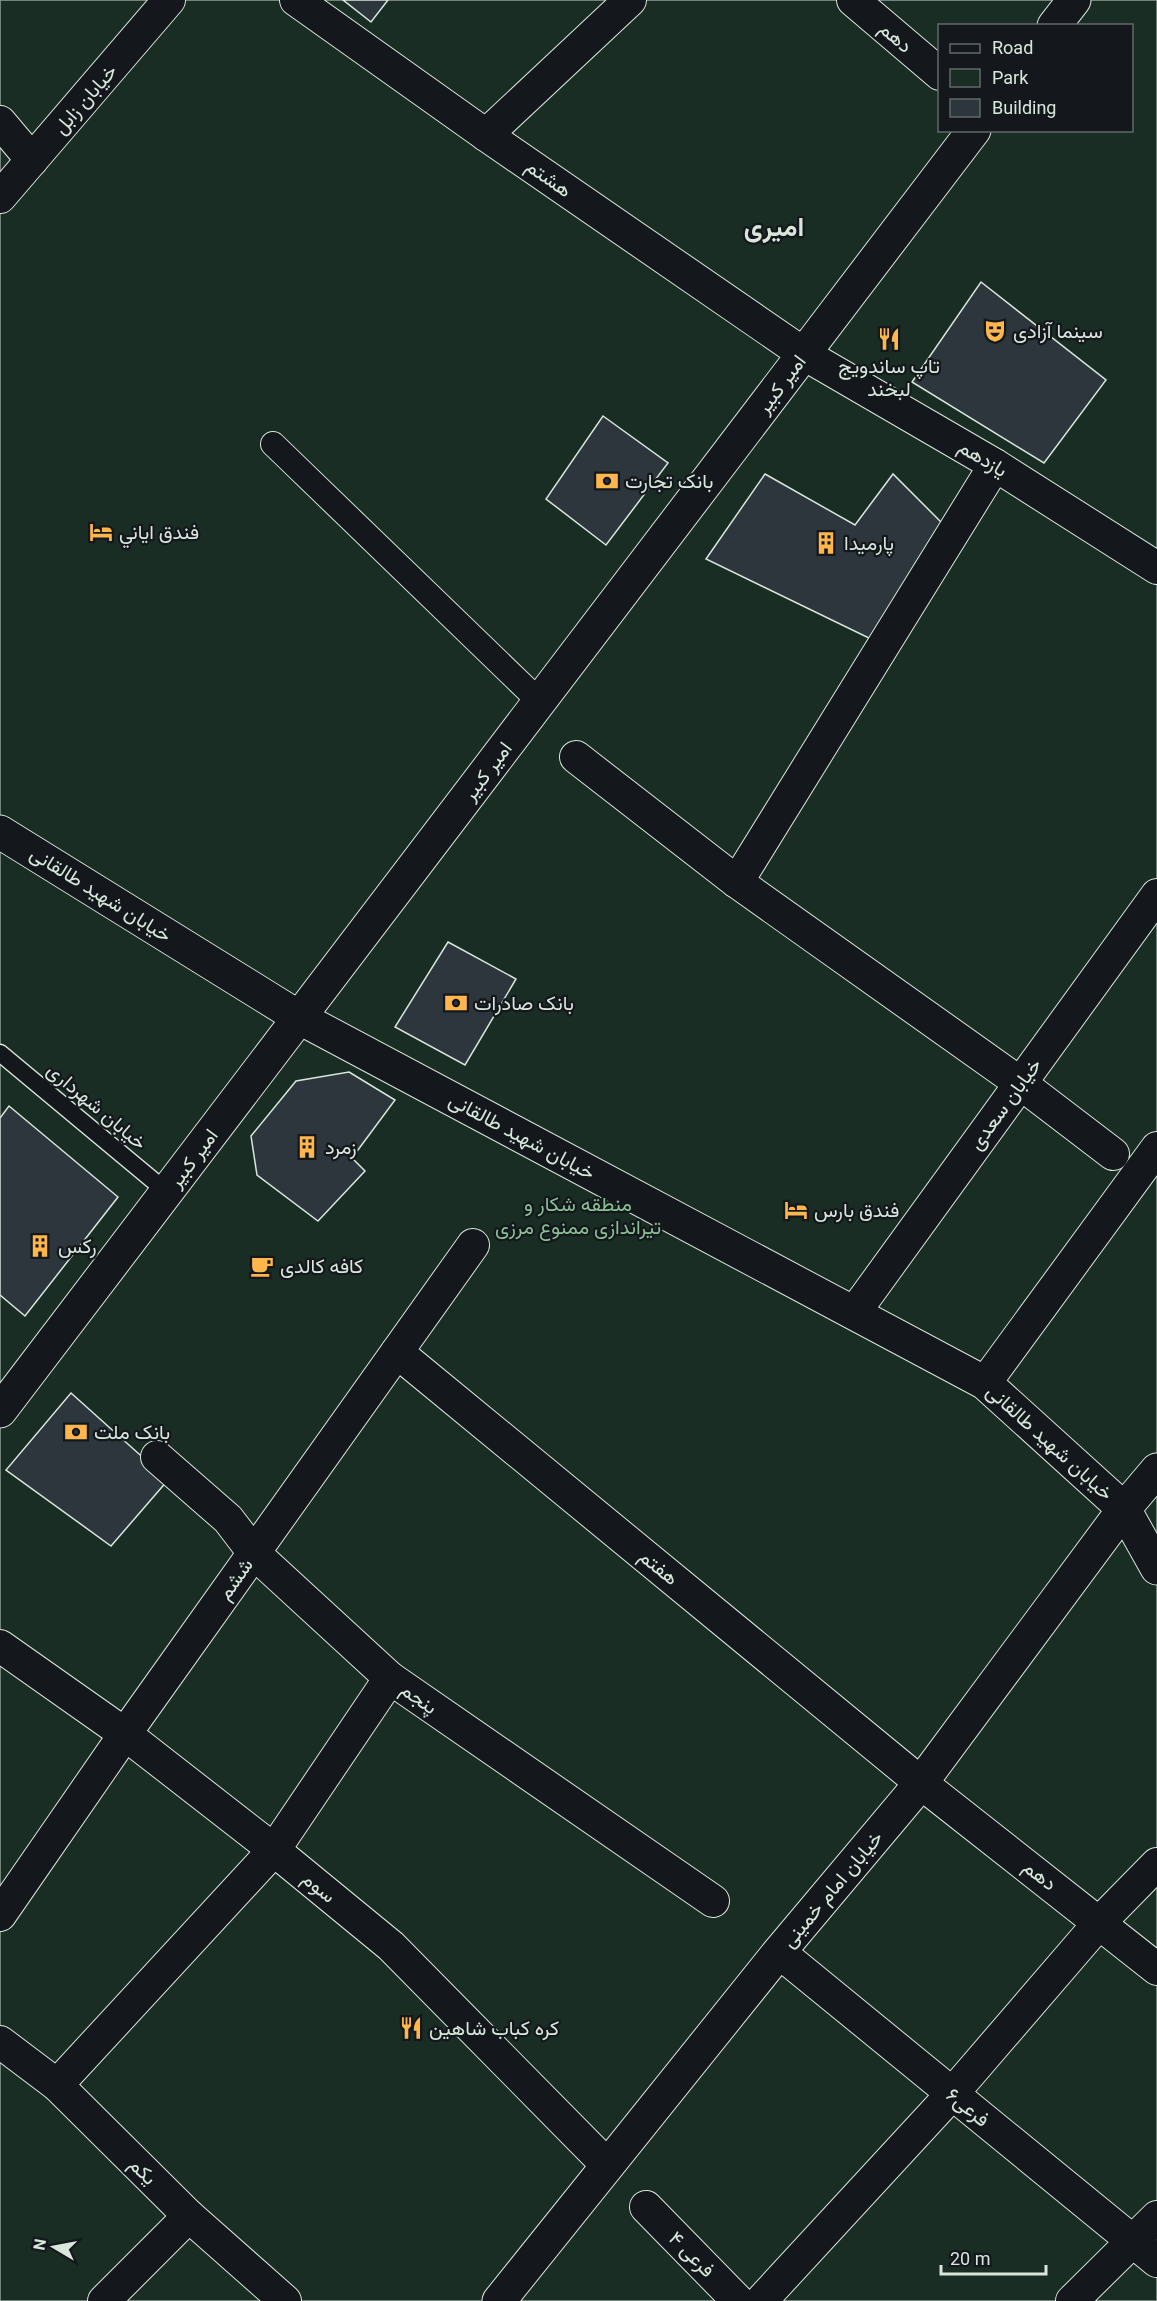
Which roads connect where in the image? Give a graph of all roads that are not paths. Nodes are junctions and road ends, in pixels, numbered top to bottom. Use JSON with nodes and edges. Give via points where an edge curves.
{"nodes":[{"id":1,"x":169,"y":0,"type":"edge"},
{"id":2,"x":296,"y":0,"type":"edge"},
{"id":3,"x":630,"y":0,"type":"edge"},
{"id":4,"x":853,"y":0,"type":"edge"},
{"id":5,"x":1074,"y":0,"type":"edge"},
{"id":6,"x":1056,"y":24,"type":"edge"},
{"id":7,"x":938,"y":73,"type":"edge"},
{"id":8,"x":0,"y":122,"type":"edge"},
{"id":9,"x":972,"y":132,"type":"edge"},
{"id":10,"x":486,"y":135,"type":"junction"},
{"id":11,"x":32,"y":160,"type":"junction"},
{"id":12,"x":0,"y":197,"type":"edge"},
{"id":13,"x":804,"y":354,"type":"junction"},
{"id":14,"x":273,"y":444,"type":"dead end"},
{"id":15,"x":995,"y":465,"type":"junction"},
{"id":16,"x":1157,"y":568,"type":"edge"},
{"id":17,"x":540,"y":702,"type":"junction"},
{"id":18,"x":576,"y":756,"type":"dead end"},
{"id":19,"x":0,"y":832,"type":"edge"},
{"id":20,"x":737,"y":882,"type":"junction"},
{"id":21,"x":1157,"y":895,"type":"edge"},
{"id":22,"x":300,"y":1018,"type":"junction"},
{"id":23,"x":0,"y":1053,"type":"edge"},
{"id":24,"x":1020,"y":1083,"type":"junction"},
{"id":25,"x":1157,"y":1148,"type":"edge"},
{"id":26,"x":1113,"y":1154,"type":"dead end"},
{"id":27,"x":167,"y":1192,"type":"junction"},
{"id":28,"x":473,"y":1245,"type":"dead end"},
{"id":29,"x":854,"y":1313,"type":"junction"},
{"id":30,"x":397,"y":1352,"type":"junction"},
{"id":31,"x":985,"y":1383,"type":"junction"},
{"id":32,"x":0,"y":1411,"type":"edge"},
{"id":33,"x":157,"y":1457,"type":"dead end"},
{"id":34,"x":1157,"y":1470,"type":"edge"},
{"id":35,"x":1124,"y":1509,"type":"junction"},
{"id":36,"x":254,"y":1553,"type":"junction"},
{"id":37,"x":1157,"y":1568,"type":"edge"},
{"id":38,"x":0,"y":1646,"type":"edge"},
{"id":39,"x":390,"y":1678,"type":"junction"},
{"id":40,"x":125,"y":1734,"type":"junction"},
{"id":41,"x":921,"y":1783,"type":"junction"},
{"id":42,"x":274,"y":1851,"type":"junction"},
{"id":43,"x":1157,"y":1864,"type":"edge"},
{"id":44,"x":713,"y":1901,"type":"dead end"},
{"id":45,"x":0,"y":1914,"type":"edge"},
{"id":46,"x":1100,"y":1922,"type":"junction"},
{"id":47,"x":779,"y":1952,"type":"junction"},
{"id":48,"x":1157,"y":1969,"type":"edge"},
{"id":49,"x":0,"y":2042,"type":"edge"},
{"id":50,"x":57,"y":2085,"type":"junction"},
{"id":51,"x":952,"y":2094,"type":"junction"},
{"id":52,"x":607,"y":2165,"type":"junction"},
{"id":53,"x":646,"y":2208,"type":"dead end"},
{"id":54,"x":189,"y":2216,"type":"junction"},
{"id":55,"x":1157,"y":2217,"type":"edge"},
{"id":56,"x":1145,"y":2252,"type":"edge"},
{"id":57,"x":104,"y":2301,"type":"edge"},
{"id":58,"x":285,"y":2301,"type":"edge"},
{"id":59,"x":499,"y":2301,"type":"edge"},
{"id":60,"x":738,"y":2301,"type":"edge"},
{"id":61,"x":761,"y":2301,"type":"edge"},
{"id":62,"x":1072,"y":2301,"type":"edge"}],
"edges":[{"from":1,"to":11,"type":"street","name":"خیابان زابل"},
{"from":2,"to":10,"type":"street","name":"هشتم"},
{"from":3,"to":10,"type":"street"},
{"from":4,"to":7,"type":"street","name":"دهم"},
{"from":5,"to":6,"type":"street"},
{"from":8,"to":11,"type":"street"},
{"from":9,"to":13,"type":"street","name":"امیر کبیر"},
{"from":10,"to":13,"type":"street","name":"هشتم"},
{"from":11,"to":12,"type":"street","name":"خیابان زابل"},
{"from":13,"to":15,"type":"street","name":"یازدهم"},
{"from":13,"to":17,"type":"street","name":"امیر کبیر"},
{"from":14,"to":17,"type":"street"},
{"from":15,"to":16,"type":"street","name":"یازدهم"},
{"from":15,"to":20,"type":"street"},
{"from":17,"to":22,"type":"street","name":"امیر کبیر"},
{"from":18,"to":20,"type":"street"},
{"from":19,"to":22,"type":"street","name":"خیابان شهيد طالقانی"},
{"from":20,"to":24,"type":"street"},
{"from":21,"to":24,"type":"street","name":"خیابان سعدی"},
{"from":22,"to":27,"type":"street","name":"امیر کبیر"},
{"from":22,"to":29,"type":"street","name":"خیابان شهيد طالقانی"},
{"from":23,"to":27,"type":"lane","name":"خیابان شهرداری"},
{"from":24,"to":26,"type":"street"},
{"from":24,"to":29,"type":"street","name":"خیابان سعدی"},
{"from":25,"to":31,"type":"street"},
{"from":27,"to":32,"type":"street","name":"امیر کبیر"},
{"from":28,"to":30,"type":"street","name":"ششم"},
{"from":29,"to":31,"type":"street","name":"خیابان شهيد طالقانی"},
{"from":30,"to":36,"type":"street","name":"ششم"},
{"from":30,"to":41,"type":"street","name":"هفتم"},
{"from":31,"to":35,"type":"street","name":"خیابان شهيد طالقانی"},
{"from":33,"to":36,"type":"street","name":"پنجم","via":[[228,1519]]},
{"from":34,"to":35,"type":"street","name":"خیابان امام خمینی"},
{"from":35,"to":37,"type":"street","name":"خیابان شهيد طالقانی"},
{"from":35,"to":41,"type":"street","name":"خیابان امام خمینی"},
{"from":36,"to":39,"type":"street","name":"پنجم"},
{"from":36,"to":40,"type":"street","name":"ششم"},
{"from":38,"to":40,"type":"street","name":"سوم"},
{"from":39,"to":42,"type":"street"},
{"from":39,"to":44,"type":"street","name":"پنجم"},
{"from":40,"to":42,"type":"street","name":"سوم"},
{"from":40,"to":45,"type":"street","name":"ششم"},
{"from":41,"to":46,"type":"street","name":"دهم"},
{"from":41,"to":47,"type":"street","name":"خیابان امام خمینی"},
{"from":42,"to":50,"type":"street"},
{"from":42,"to":52,"type":"street","name":"سوم","via":[[390,1946]]},
{"from":43,"to":46,"type":"street"},
{"from":46,"to":48,"type":"street","name":"دهم"},
{"from":46,"to":51,"type":"street"},
{"from":47,"to":51,"type":"street","name":"فرعی۶"},
{"from":47,"to":52,"type":"street","name":"خیابان امام خمینی"},
{"from":49,"to":50,"type":"street","name":"یکم"},
{"from":50,"to":54,"type":"street","name":"یکم"},
{"from":51,"to":56,"type":"street","name":"فرعی۶"},
{"from":51,"to":61,"type":"street"},
{"from":52,"to":59,"type":"street","name":"خیابان امام خمینی"},
{"from":53,"to":60,"type":"street","name":"فرعی ۴"},
{"from":54,"to":57,"type":"street"},
{"from":54,"to":58,"type":"street","name":"یکم"},
{"from":55,"to":56,"type":"street"},
{"from":56,"to":62,"type":"street"}]}
